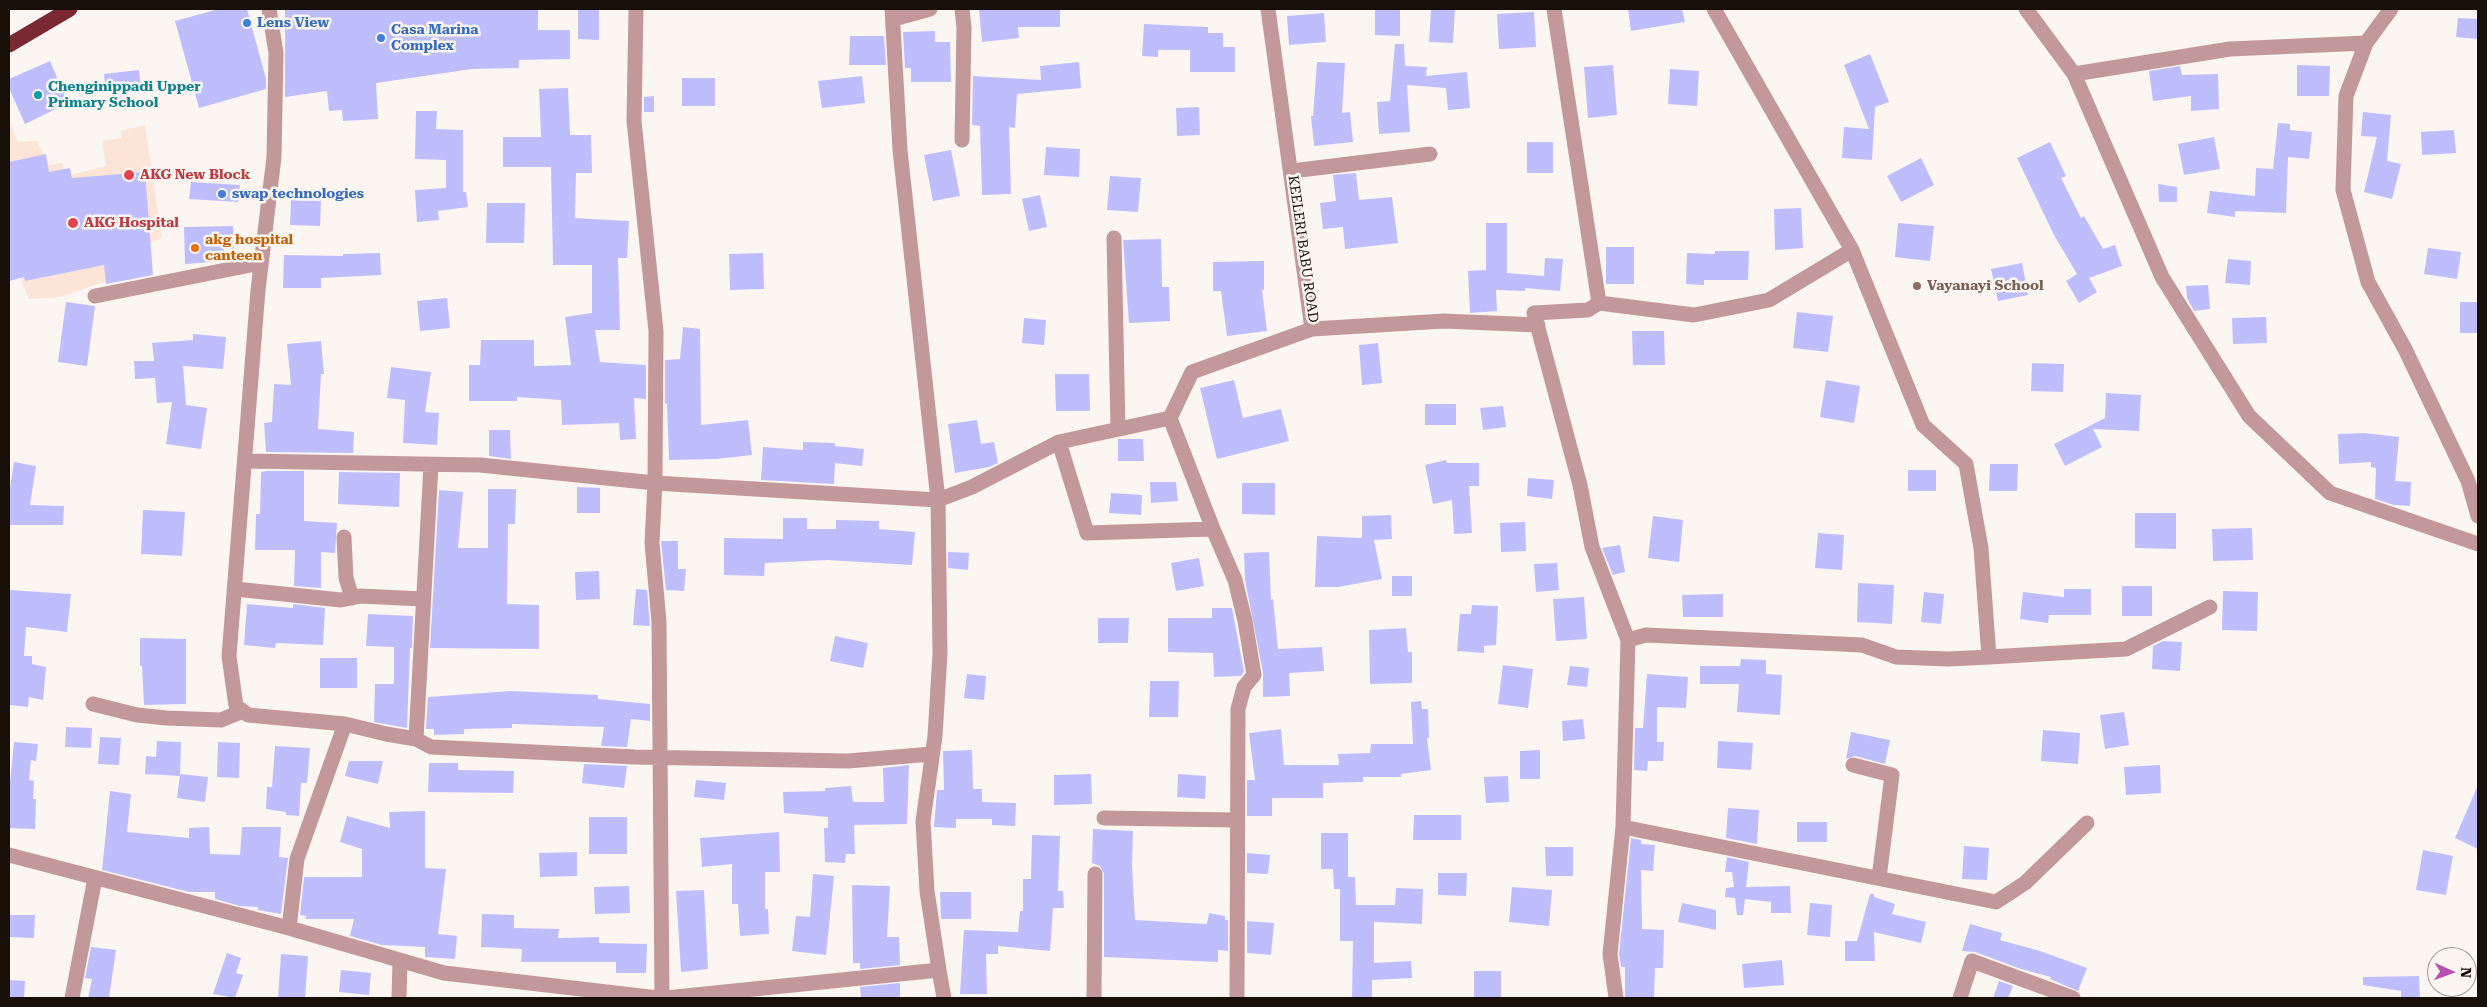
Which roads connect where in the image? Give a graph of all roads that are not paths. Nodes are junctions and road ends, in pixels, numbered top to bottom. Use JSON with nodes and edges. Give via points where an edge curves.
{"nodes":[{"id":1,"x":70,"y":9,"type":"edge"},
{"id":2,"x":269,"y":9,"type":"edge"},
{"id":3,"x":636,"y":9,"type":"edge"},
{"id":4,"x":930,"y":9,"type":"edge"},
{"id":5,"x":962,"y":9,"type":"edge"},
{"id":6,"x":1268,"y":9,"type":"edge"},
{"id":7,"x":1554,"y":9,"type":"edge"},
{"id":8,"x":1714,"y":9,"type":"edge"},
{"id":9,"x":2026,"y":9,"type":"edge"},
{"id":10,"x":2391,"y":9,"type":"edge"},
{"id":11,"x":893,"y":14,"type":"edge"},
{"id":12,"x":2366,"y":43,"type":"junction"},
{"id":13,"x":9,"y":45,"type":"edge"},
{"id":14,"x":2074,"y":74,"type":"junction"},
{"id":15,"x":962,"y":140,"type":"dead end"},
{"id":16,"x":1430,"y":154,"type":"dead end"},
{"id":17,"x":1292,"y":171,"type":"junction"},
{"id":18,"x":1114,"y":238,"type":"dead end"},
{"id":19,"x":1852,"y":250,"type":"junction"},
{"id":20,"x":261,"y":263,"type":"junction"},
{"id":21,"x":95,"y":296,"type":"dead end"},
{"id":22,"x":1599,"y":303,"type":"junction"},
{"id":23,"x":1538,"y":326,"type":"junction"},
{"id":24,"x":1312,"y":329,"type":"junction"},
{"id":25,"x":1170,"y":418,"type":"junction"},
{"id":26,"x":1118,"y":429,"type":"junction"},
{"id":27,"x":1059,"y":442,"type":"junction"},
{"id":28,"x":245,"y":461,"type":"junction"},
{"id":29,"x":431,"y":465,"type":"junction"},
{"id":30,"x":655,"y":483,"type":"junction"},
{"id":31,"x":938,"y":500,"type":"junction"},
{"id":32,"x":2478,"y":516,"type":"edge"},
{"id":33,"x":1213,"y":529,"type":"junction"},
{"id":34,"x":344,"y":538,"type":"dead end"},
{"id":35,"x":2478,"y":544,"type":"edge"},
{"id":36,"x":235,"y":589,"type":"junction"},
{"id":37,"x":352,"y":598,"type":"junction"},
{"id":38,"x":423,"y":599,"type":"junction"},
{"id":39,"x":2210,"y":607,"type":"dead end"},
{"id":40,"x":1628,"y":640,"type":"junction"},
{"id":41,"x":1989,"y":657,"type":"junction"},
{"id":42,"x":93,"y":704,"type":"dead end"},
{"id":43,"x":243,"y":711,"type":"junction"},
{"id":44,"x":346,"y":724,"type":"junction"},
{"id":45,"x":416,"y":739,"type":"junction"},
{"id":46,"x":932,"y":754,"type":"junction"},
{"id":47,"x":659,"y":757,"type":"junction"},
{"id":48,"x":1853,"y":765,"type":"dead end"},
{"id":49,"x":1104,"y":818,"type":"dead end"},
{"id":50,"x":1236,"y":820,"type":"junction"},
{"id":51,"x":2087,"y":823,"type":"dead end"},
{"id":52,"x":1623,"y":827,"type":"junction"},
{"id":53,"x":9,"y":855,"type":"edge"},
{"id":54,"x":1095,"y":874,"type":"dead end"},
{"id":55,"x":95,"y":878,"type":"junction"},
{"id":56,"x":1879,"y":878,"type":"junction"},
{"id":57,"x":289,"y":928,"type":"junction"},
{"id":58,"x":400,"y":961,"type":"junction"},
{"id":59,"x":939,"y":970,"type":"junction"},
{"id":60,"x":72,"y":998,"type":"edge"},
{"id":61,"x":399,"y":998,"type":"edge"},
{"id":62,"x":658,"y":998,"type":"edge"},
{"id":63,"x":664,"y":998,"type":"edge"},
{"id":64,"x":944,"y":998,"type":"edge"},
{"id":65,"x":1094,"y":998,"type":"edge"},
{"id":66,"x":1237,"y":998,"type":"edge"},
{"id":67,"x":1616,"y":998,"type":"edge"},
{"id":68,"x":1960,"y":998,"type":"edge"},
{"id":69,"x":2073,"y":998,"type":"edge"}],
"edges":[{"from":1,"to":13,"type":"highway"},
{"from":2,"to":20,"type":"street","via":[[276,52],[274,158]]},
{"from":3,"to":30,"type":"street","via":[[634,121],[656,331]]},
{"from":4,"to":11,"type":"street"},
{"from":5,"to":15,"type":"street"},
{"from":6,"to":17,"type":"street","name":"KEELERI BABU ROAD"},
{"from":7,"to":22,"type":"street"},
{"from":8,"to":19,"type":"street"},
{"from":9,"to":14,"type":"street"},
{"from":10,"to":12,"type":"street"},
{"from":11,"to":31,"type":"street","via":[[900,150]]},
{"from":12,"to":14,"type":"street","via":[[2230,50]]},
{"from":12,"to":32,"type":"street","via":[[2346,96],[2343,190],[2368,282],[2405,349],[2468,481]]},
{"from":14,"to":35,"type":"street","via":[[2162,277],[2249,416],[2330,493]]},
{"from":16,"to":17,"type":"street"},
{"from":17,"to":24,"type":"street","name":"KEELERI BABU ROAD"},
{"from":18,"to":26,"type":"street"},
{"from":19,"to":22,"type":"street","via":[[1769,300],[1760,302],[1694,315]]},
{"from":19,"to":41,"type":"street","via":[[1923,425],[1966,464],[1981,548]]},
{"from":20,"to":21,"type":"street"},
{"from":20,"to":28,"type":"street"},
{"from":22,"to":23,"type":"street","via":[[1588,310],[1534,313]]},
{"from":23,"to":24,"type":"street","name":"KEELERI BABU ROAD","via":[[1444,321]]},
{"from":23,"to":40,"type":"street","via":[[1580,485],[1592,547]]},
{"from":24,"to":25,"type":"street","via":[[1192,372]]},
{"from":25,"to":26,"type":"street"},
{"from":25,"to":33,"type":"street"},
{"from":26,"to":27,"type":"street"},
{"from":27,"to":31,"type":"street","via":[[972,488]]},
{"from":27,"to":33,"type":"street","via":[[1087,533]]},
{"from":28,"to":29,"type":"street"},
{"from":28,"to":36,"type":"street"},
{"from":29,"to":30,"type":"street","via":[[480,465]]},
{"from":29,"to":38,"type":"street"},
{"from":30,"to":31,"type":"street"},
{"from":30,"to":47,"type":"street","via":[[652,543],[659,622]]},
{"from":31,"to":46,"type":"street","via":[[940,654]]},
{"from":33,"to":50,"type":"street","via":[[1236,580],[1254,674],[1244,687],[1238,709]]},
{"from":34,"to":37,"type":"street","via":[[346,578]]},
{"from":36,"to":37,"type":"street","via":[[341,600]]},
{"from":36,"to":43,"type":"street","via":[[230,656],[236,706]]},
{"from":37,"to":38,"type":"street"},
{"from":38,"to":45,"type":"street"},
{"from":39,"to":41,"type":"street","via":[[2126,649]]},
{"from":40,"to":41,"type":"street","via":[[1646,635],[1862,645],[1896,657]]},
{"from":40,"to":52,"type":"street"},
{"from":42,"to":43,"type":"street","via":[[166,718],[221,720]]},
{"from":43,"to":44,"type":"street","via":[[248,715]]},
{"from":44,"to":45,"type":"street"},
{"from":44,"to":57,"type":"street","via":[[297,859]]},
{"from":45,"to":47,"type":"street","via":[[431,748]]},
{"from":46,"to":47,"type":"street","via":[[848,760]]},
{"from":46,"to":59,"type":"street","via":[[923,821],[927,891]]},
{"from":47,"to":63,"type":"street"},
{"from":48,"to":56,"type":"street","via":[[1892,775]]},
{"from":49,"to":50,"type":"street"},
{"from":50,"to":66,"type":"street"},
{"from":51,"to":56,"type":"street","via":[[2026,883],[1996,902]]},
{"from":52,"to":56,"type":"street"},
{"from":52,"to":67,"type":"street","via":[[1610,954]]},
{"from":53,"to":55,"type":"street"},
{"from":54,"to":65,"type":"street"},
{"from":55,"to":57,"type":"street"},
{"from":55,"to":60,"type":"street"},
{"from":57,"to":58,"type":"street"},
{"from":58,"to":61,"type":"street"},
{"from":58,"to":62,"type":"street","via":[[444,973]]},
{"from":59,"to":63,"type":"street"},
{"from":59,"to":64,"type":"street"},
{"from":68,"to":69,"type":"street","via":[[1972,961]]}]}
